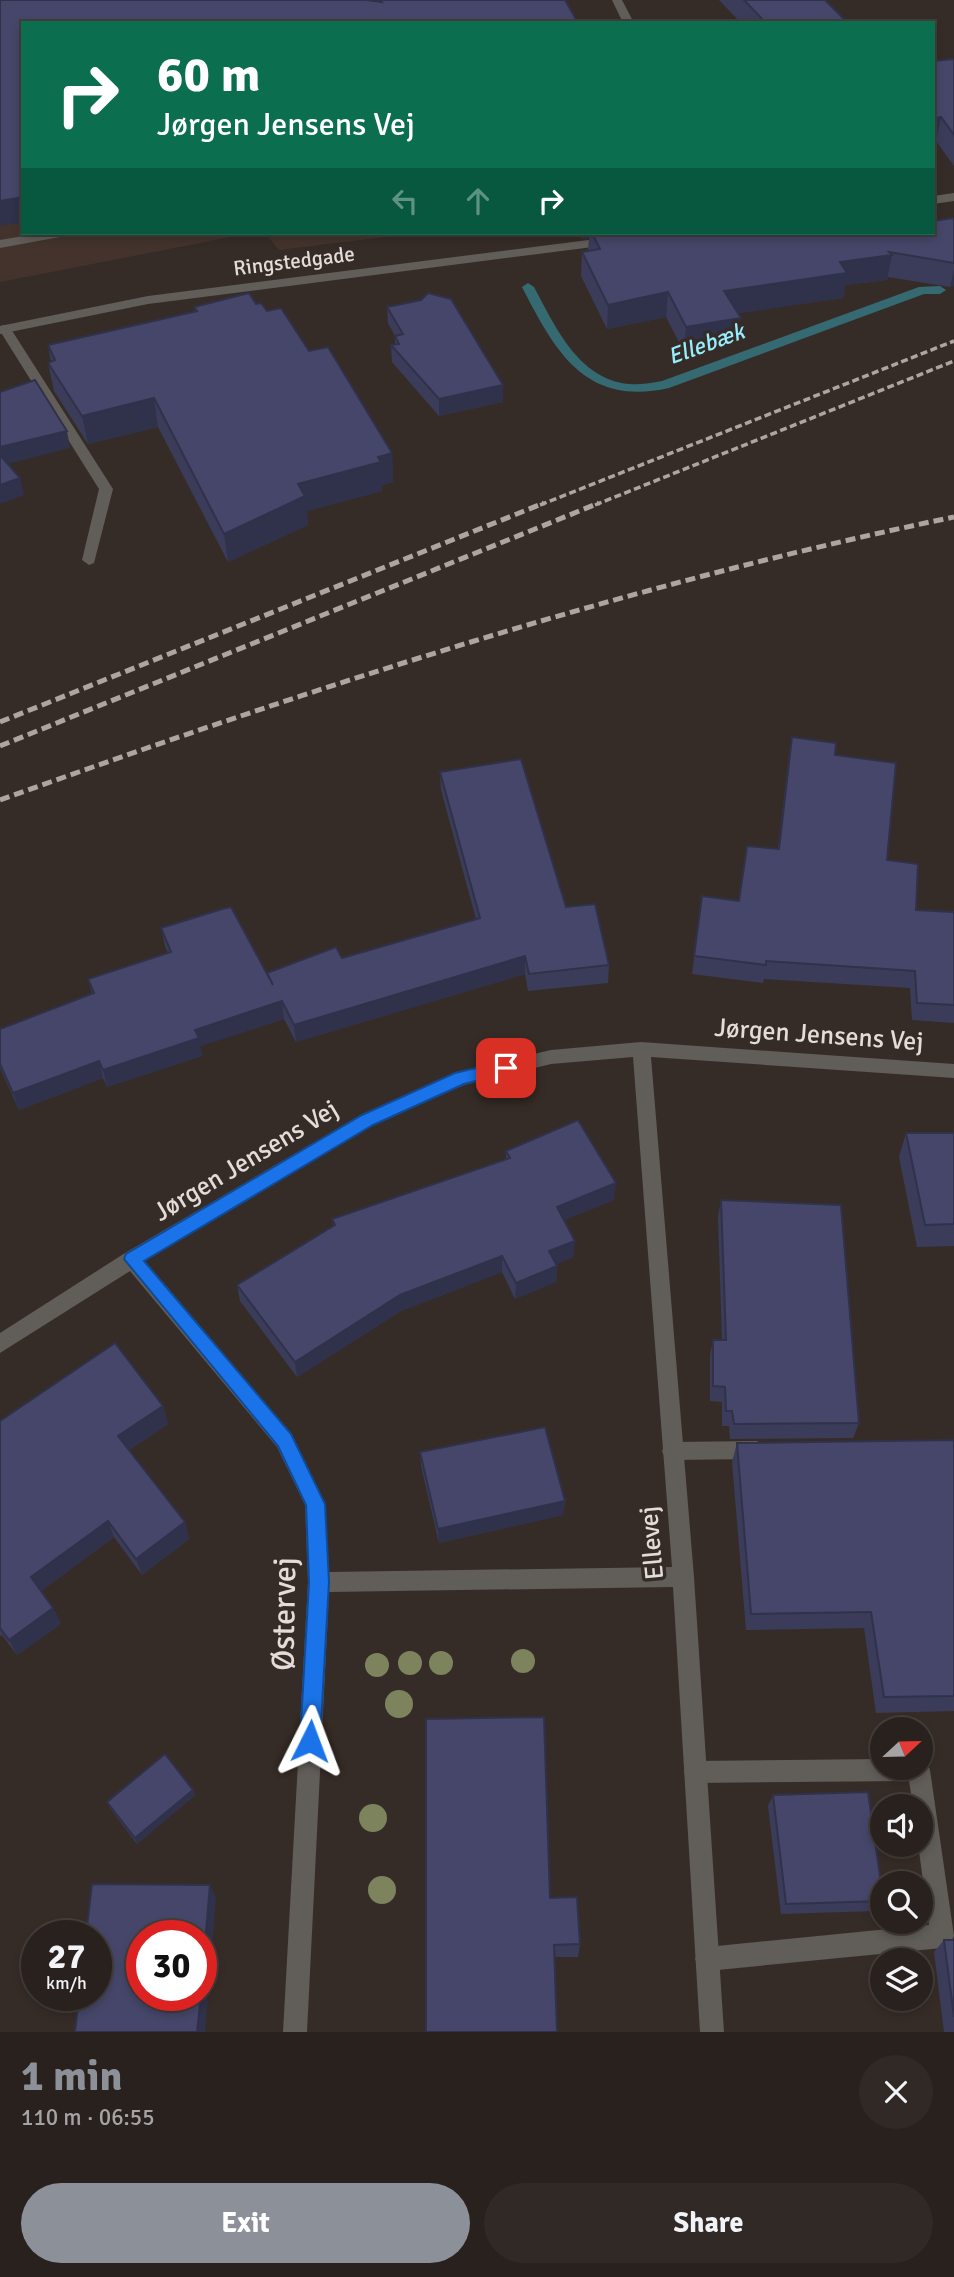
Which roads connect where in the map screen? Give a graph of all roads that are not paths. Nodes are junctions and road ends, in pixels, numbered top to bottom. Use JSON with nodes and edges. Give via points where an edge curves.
{"nodes":[{"id":1,"x":617,"y":0,"type":"edge"},
{"id":2,"x":628,"y":21,"type":"edge"},
{"id":3,"x":954,"y":197,"type":"edge"},
{"id":4,"x":935,"y":200,"type":"edge"},
{"id":5,"x":49,"y":235,"type":"edge"},
{"id":6,"x":623,"y":240,"type":"edge"},
{"id":7,"x":0,"y":244,"type":"edge"},
{"id":8,"x":2,"y":330,"type":"edge"},
{"id":9,"x":89,"y":560,"type":"dead end"},
{"id":10,"x":641,"y":1049,"type":"junction"},
{"id":11,"x":954,"y":1071,"type":"edge"},
{"id":12,"x":132,"y":1259,"type":"junction"},
{"id":13,"x":0,"y":1344,"type":"edge"},
{"id":14,"x":780,"y":1450,"type":"edge"},
{"id":15,"x":672,"y":1451,"type":"junction"},
{"id":16,"x":683,"y":1577,"type":"junction"},
{"id":17,"x":319,"y":1582,"type":"junction"},
{"id":18,"x":695,"y":1772,"type":"junction"},
{"id":19,"x":707,"y":1959,"type":"junction"},
{"id":20,"x":295,"y":2032,"type":"edge"},
{"id":21,"x":712,"y":2032,"type":"edge"}],
"edges":[{"from":1,"to":2,"type":"street"},
{"from":3,"to":4,"type":"street"},
{"from":5,"to":7,"type":"street"},
{"from":6,"to":8,"type":"street","name":"Ringstedgade","via":[[148,300]]},
{"from":8,"to":9,"type":"street","via":[[106,489]]},
{"from":10,"to":11,"type":"street","name":"Jørgen Jensens Vej"},
{"from":10,"to":12,"type":"street","name":"Jørgen Jensens Vej","via":[[551,1057],[461,1078],[368,1120]]},
{"from":10,"to":15,"type":"street","name":"Ellevej"},
{"from":12,"to":13,"type":"street","name":"Jørgen Jensens Vej"},
{"from":12,"to":17,"type":"street","name":"Østervej","via":[[284,1440],[315,1504]]},
{"from":14,"to":15,"type":"street"},
{"from":15,"to":16,"type":"street","name":"Ellevej"},
{"from":16,"to":17,"type":"street"},
{"from":16,"to":18,"type":"street","name":"Ellevej"},
{"from":17,"to":20,"type":"street","name":"Østervej"},
{"from":18,"to":19,"type":"street","name":"Ellevej"},
{"from":18,"to":19,"type":"street","via":[[919,1770],[942,1936]]},
{"from":19,"to":21,"type":"street","name":"Ellevej"}]}
